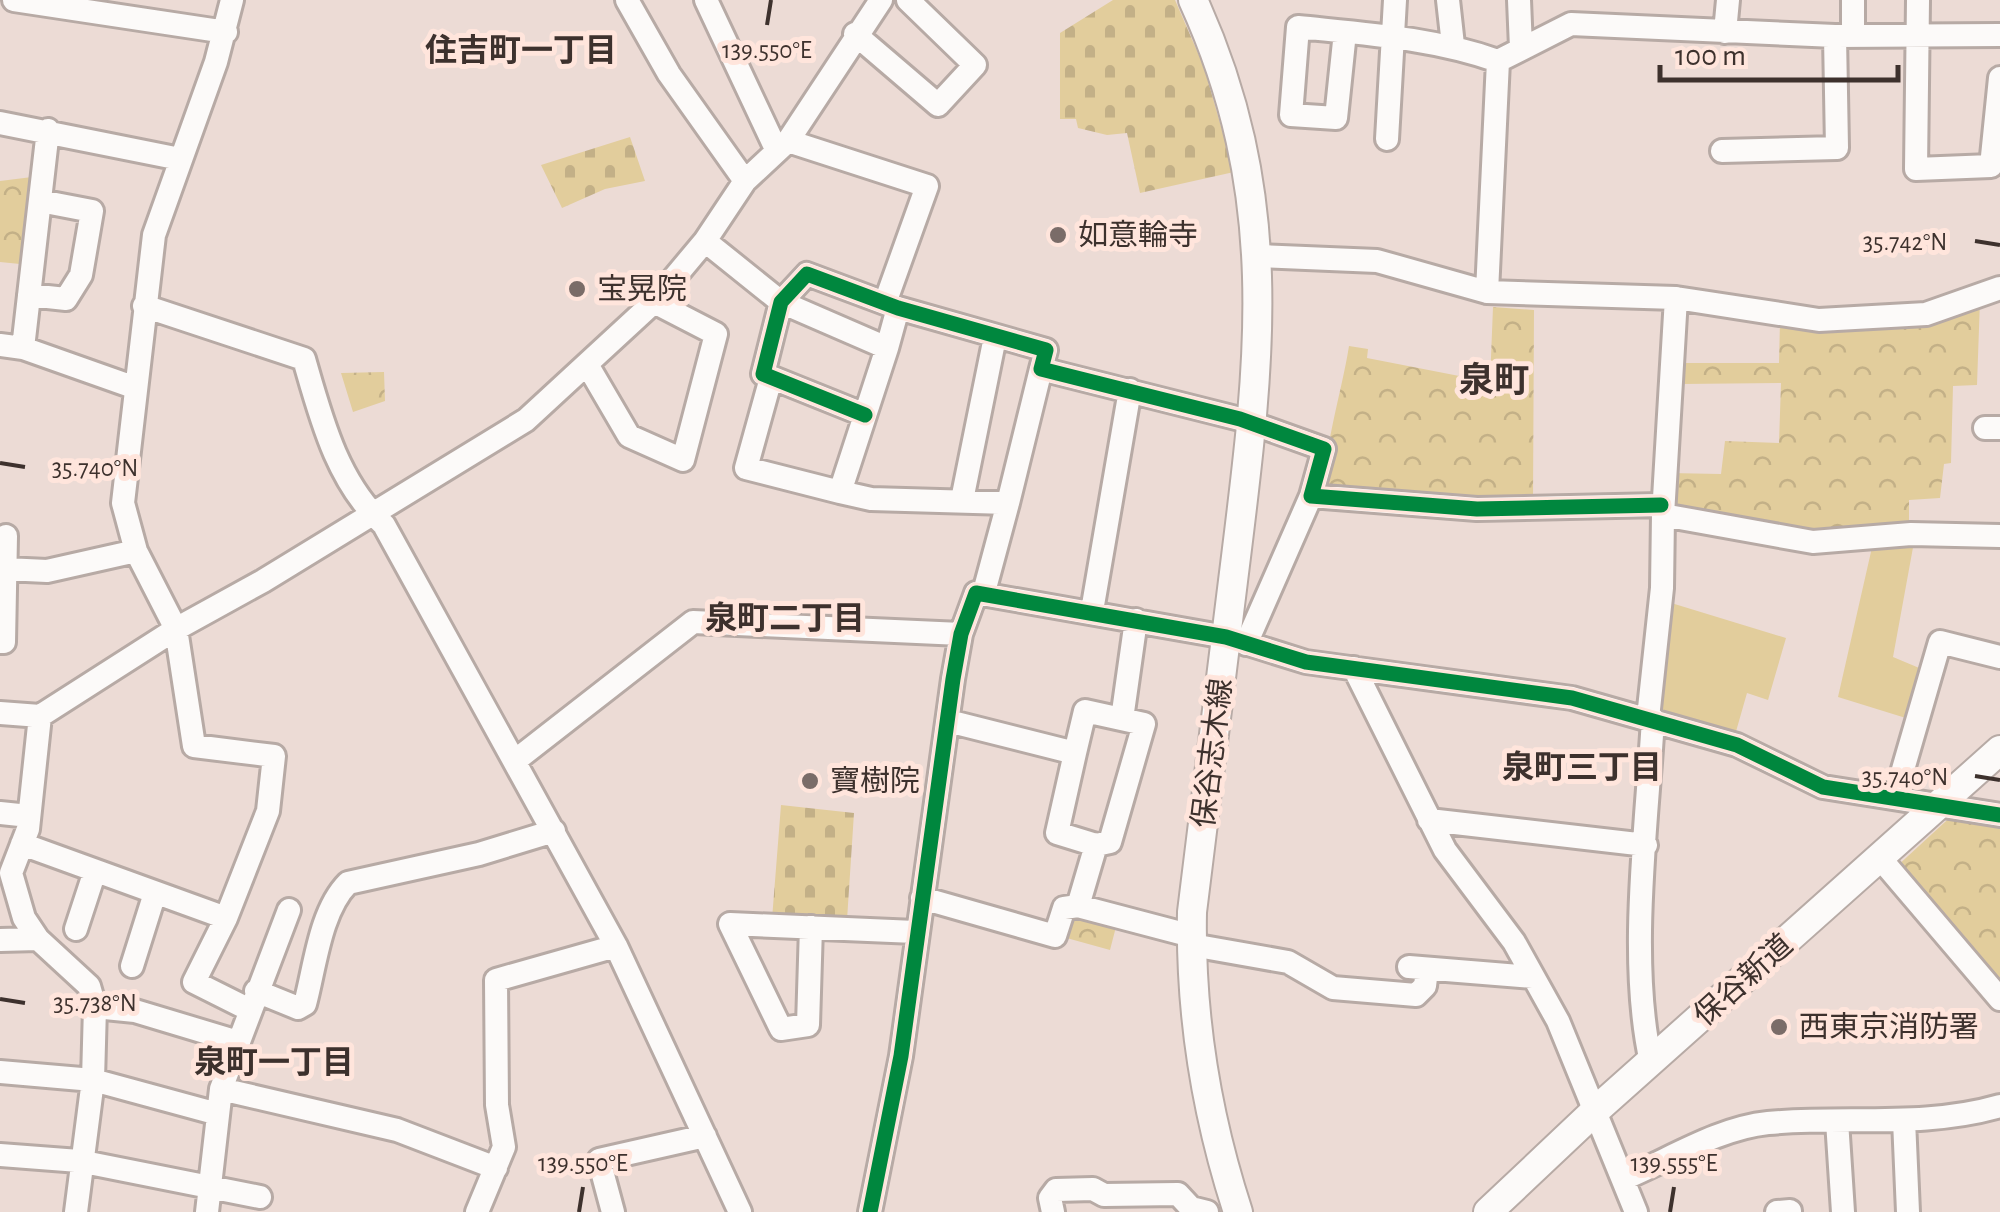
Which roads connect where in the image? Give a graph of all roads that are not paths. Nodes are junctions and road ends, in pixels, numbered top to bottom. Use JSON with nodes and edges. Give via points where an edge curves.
{"nodes":[{"id":1,"x":14,"y":0,"type":"edge"},
{"id":2,"x":232,"y":0,"type":"edge"},
{"id":3,"x":627,"y":0,"type":"edge"},
{"id":4,"x":706,"y":0,"type":"edge"},
{"id":5,"x":881,"y":0,"type":"edge"},
{"id":6,"x":908,"y":0,"type":"edge"},
{"id":7,"x":1193,"y":0,"type":"edge"},
{"id":8,"x":1395,"y":0,"type":"edge"},
{"id":9,"x":1448,"y":0,"type":"edge"},
{"id":10,"x":1519,"y":0,"type":"edge"},
{"id":11,"x":1728,"y":0,"type":"edge"},
{"id":12,"x":1853,"y":0,"type":"edge"},
{"id":13,"x":1918,"y":0,"type":"edge"},
{"id":14,"x":65,"y":3,"type":"edge"},
{"id":15,"x":115,"y":6,"type":"edge"},
{"id":16,"x":226,"y":32,"type":"junction"},
{"id":17,"x":1345,"y":32,"type":"dead end"},
{"id":18,"x":1725,"y":32,"type":"junction"},
{"id":19,"x":856,"y":34,"type":"junction"},
{"id":20,"x":2000,"y":35,"type":"edge"},
{"id":21,"x":1844,"y":36,"type":"junction"},
{"id":22,"x":1917,"y":36,"type":"junction"},
{"id":23,"x":1393,"y":38,"type":"junction"},
{"id":24,"x":1453,"y":45,"type":"junction"},
{"id":25,"x":1521,"y":48,"type":"junction"},
{"id":26,"x":1498,"y":61,"type":"junction"},
{"id":27,"x":2000,"y":78,"type":"edge"},
{"id":28,"x":0,"y":123,"type":"edge"},
{"id":29,"x":48,"y":130,"type":"junction"},
{"id":30,"x":1387,"y":139,"type":"dead end"},
{"id":31,"x":782,"y":146,"type":"junction"},
{"id":32,"x":1722,"y":151,"type":"dead end"},
{"id":33,"x":180,"y":159,"type":"junction"},
{"id":34,"x":745,"y":181,"type":"junction"},
{"id":35,"x":40,"y":201,"type":"junction"},
{"id":36,"x":704,"y":241,"type":"junction"},
{"id":37,"x":1259,"y":256,"type":"junction"},
{"id":38,"x":2000,"y":288,"type":"edge"},
{"id":39,"x":1487,"y":292,"type":"junction"},
{"id":40,"x":29,"y":295,"type":"junction"},
{"id":41,"x":1676,"y":298,"type":"junction"},
{"id":42,"x":654,"y":302,"type":"junction"},
{"id":43,"x":781,"y":302,"type":"junction"},
{"id":44,"x":892,"y":305,"type":"junction"},
{"id":45,"x":144,"y":306,"type":"junction"},
{"id":46,"x":995,"y":337,"type":"junction"},
{"id":47,"x":12,"y":347,"type":"edge"},
{"id":48,"x":887,"y":348,"type":"junction"},
{"id":49,"x":588,"y":366,"type":"junction"},
{"id":50,"x":1042,"y":368,"type":"junction"},
{"id":51,"x":771,"y":378,"type":"junction"},
{"id":52,"x":136,"y":388,"type":"junction"},
{"id":53,"x":1130,"y":390,"type":"junction"},
{"id":54,"x":865,"y":415,"type":"junction"},
{"id":55,"x":1252,"y":424,"type":"junction"},
{"id":56,"x":840,"y":492,"type":"junction"},
{"id":57,"x":1311,"y":496,"type":"junction"},
{"id":58,"x":962,"y":500,"type":"junction"},
{"id":59,"x":1008,"y":503,"type":"junction"},
{"id":60,"x":1662,"y":510,"type":"junction"},
{"id":61,"x":373,"y":515,"type":"junction"},
{"id":62,"x":6,"y":536,"type":"dead end"},
{"id":63,"x":2000,"y":536,"type":"edge"},
{"id":64,"x":136,"y":551,"type":"junction"},
{"id":65,"x":5,"y":569,"type":"junction"},
{"id":66,"x":984,"y":592,"type":"junction"},
{"id":67,"x":1092,"y":611,"type":"junction"},
{"id":68,"x":1136,"y":620,"type":"junction"},
{"id":69,"x":176,"y":629,"type":"junction"},
{"id":70,"x":961,"y":634,"type":"junction"},
{"id":71,"x":1236,"y":641,"type":"junction"},
{"id":72,"x":0,"y":642,"type":"edge"},
{"id":73,"x":2000,"y":657,"type":"edge"},
{"id":74,"x":1354,"y":668,"type":"junction"},
{"id":75,"x":0,"y":712,"type":"edge"},
{"id":76,"x":40,"y":716,"type":"junction"},
{"id":77,"x":1122,"y":719,"type":"junction"},
{"id":78,"x":1651,"y":719,"type":"junction"},
{"id":79,"x":948,"y":721,"type":"junction"},
{"id":80,"x":2000,"y":750,"type":"edge"},
{"id":81,"x":1076,"y":753,"type":"junction"},
{"id":82,"x":516,"y":760,"type":"junction"},
{"id":83,"x":1895,"y":798,"type":"junction"},
{"id":84,"x":1939,"y":804,"type":"junction"},
{"id":85,"x":0,"y":813,"type":"edge"},
{"id":86,"x":2000,"y":815,"type":"edge"},
{"id":87,"x":29,"y":816,"type":"junction"},
{"id":88,"x":1429,"y":820,"type":"junction"},
{"id":89,"x":554,"y":831,"type":"junction"},
{"id":90,"x":22,"y":844,"type":"junction"},
{"id":91,"x":1096,"y":845,"type":"junction"},
{"id":92,"x":1646,"y":845,"type":"junction"},
{"id":93,"x":1880,"y":858,"type":"junction"},
{"id":94,"x":96,"y":871,"type":"junction"},
{"id":95,"x":156,"y":893,"type":"junction"},
{"id":96,"x":922,"y":898,"type":"junction"},
{"id":97,"x":1078,"y":906,"type":"junction"},
{"id":98,"x":289,"y":910,"type":"dead end"},
{"id":99,"x":226,"y":918,"type":"junction"},
{"id":100,"x":811,"y":927,"type":"junction"},
{"id":101,"x":76,"y":928,"type":"dead end"},
{"id":102,"x":916,"y":932,"type":"junction"},
{"id":103,"x":38,"y":939,"type":"junction"},
{"id":104,"x":0,"y":940,"type":"edge"},
{"id":105,"x":1192,"y":941,"type":"junction"},
{"id":106,"x":616,"y":946,"type":"junction"},
{"id":107,"x":132,"y":966,"type":"dead end"},
{"id":108,"x":1532,"y":977,"type":"junction"},
{"id":109,"x":2000,"y":999,"type":"edge"},
{"id":110,"x":253,"y":1001,"type":"junction"},
{"id":111,"x":95,"y":1007,"type":"junction"},
{"id":112,"x":238,"y":1042,"type":"junction"},
{"id":113,"x":1651,"y":1062,"type":"junction"},
{"id":114,"x":0,"y":1072,"type":"edge"},
{"id":115,"x":93,"y":1080,"type":"junction"},
{"id":116,"x":221,"y":1089,"type":"junction"},
{"id":117,"x":2000,"y":1106,"type":"edge"},
{"id":118,"x":1594,"y":1111,"type":"junction"},
{"id":119,"x":218,"y":1114,"type":"junction"},
{"id":120,"x":1904,"y":1120,"type":"junction"},
{"id":121,"x":1837,"y":1121,"type":"junction"},
{"id":122,"x":705,"y":1136,"type":"junction"},
{"id":123,"x":0,"y":1155,"type":"edge"},
{"id":124,"x":79,"y":1160,"type":"junction"},
{"id":125,"x":496,"y":1168,"type":"junction"},
{"id":126,"x":1623,"y":1179,"type":"junction"},
{"id":127,"x":210,"y":1186,"type":"junction"},
{"id":128,"x":260,"y":1197,"type":"dead end"},
{"id":129,"x":76,"y":1212,"type":"edge"},
{"id":130,"x":207,"y":1212,"type":"edge"},
{"id":131,"x":477,"y":1212,"type":"edge"},
{"id":132,"x":613,"y":1212,"type":"edge"},
{"id":133,"x":740,"y":1212,"type":"edge"},
{"id":134,"x":870,"y":1212,"type":"edge"},
{"id":135,"x":1053,"y":1212,"type":"edge"},
{"id":136,"x":1205,"y":1212,"type":"edge"},
{"id":137,"x":1238,"y":1212,"type":"edge"},
{"id":138,"x":1488,"y":1212,"type":"edge"},
{"id":139,"x":1636,"y":1212,"type":"edge"},
{"id":140,"x":1843,"y":1212,"type":"edge"},
{"id":141,"x":1908,"y":1212,"type":"edge"}],
"edges":[{"from":1,"to":14,"type":"street"},
{"from":2,"to":16,"type":"street"},
{"from":3,"to":34,"type":"street","via":[[669,74]]},
{"from":4,"to":31,"type":"street"},
{"from":5,"to":19,"type":"street"},
{"from":6,"to":19,"type":"street","via":[[975,65],[938,105]]},
{"from":7,"to":37,"type":"main road","name":"保谷志木線","via":[[1236,119]]},
{"from":8,"to":23,"type":"street"},
{"from":9,"to":24,"type":"street"},
{"from":10,"to":25,"type":"street"},
{"from":11,"to":18,"type":"street"},
{"from":12,"to":21,"type":"street"},
{"from":13,"to":22,"type":"street"},
{"from":14,"to":15,"type":"street"},
{"from":15,"to":16,"type":"street"},
{"from":16,"to":33,"type":"street"},
{"from":17,"to":23,"type":"street"},
{"from":18,"to":21,"type":"street"},
{"from":18,"to":25,"type":"street","via":[[1571,24]]},
{"from":19,"to":31,"type":"street"},
{"from":20,"to":22,"type":"street"},
{"from":21,"to":22,"type":"street"},
{"from":21,"to":32,"type":"street","via":[[1837,148]]},
{"from":22,"to":27,"type":"street","via":[[1916,169],[1990,166]]},
{"from":23,"to":24,"type":"street"},
{"from":23,"to":30,"type":"street"},
{"from":24,"to":26,"type":"street"},
{"from":25,"to":26,"type":"street"},
{"from":26,"to":39,"type":"street"},
{"from":28,"to":29,"type":"street"},
{"from":29,"to":33,"type":"street"},
{"from":29,"to":35,"type":"street"},
{"from":31,"to":34,"type":"street"},
{"from":31,"to":44,"type":"street","via":[[927,186]]},
{"from":33,"to":45,"type":"street","via":[[154,235]]},
{"from":34,"to":36,"type":"street"},
{"from":35,"to":40,"type":"street"},
{"from":35,"to":40,"type":"street","via":[[92,211],[81,275],[66,300]]},
{"from":36,"to":42,"type":"street"},
{"from":36,"to":43,"type":"street"},
{"from":37,"to":39,"type":"street","via":[[1377,262]]},
{"from":37,"to":55,"type":"main road","name":"保谷志木線"},
{"from":38,"to":41,"type":"street","via":[[1926,314],[1819,320]]},
{"from":39,"to":41,"type":"street"},
{"from":40,"to":47,"type":"street"},
{"from":41,"to":60,"type":"street"},
{"from":42,"to":49,"type":"street"},
{"from":42,"to":49,"type":"street","via":[[716,334],[683,460],[629,436]]},
{"from":43,"to":44,"type":"street","via":[[812,274]]},
{"from":43,"to":48,"type":"street"},
{"from":43,"to":51,"type":"street","via":[[762,374]]},
{"from":44,"to":46,"type":"street"},
{"from":44,"to":48,"type":"street"},
{"from":45,"to":52,"type":"street"},
{"from":45,"to":61,"type":"street","via":[[304,359],[325,434]]},
{"from":46,"to":50,"type":"street","via":[[1046,350]]},
{"from":46,"to":58,"type":"street"},
{"from":47,"to":52,"type":"street"},
{"from":48,"to":54,"type":"street"},
{"from":49,"to":61,"type":"street","via":[[526,420]]},
{"from":50,"to":53,"type":"street"},
{"from":50,"to":59,"type":"street"},
{"from":51,"to":54,"type":"street"},
{"from":51,"to":56,"type":"street","via":[[746,468]]},
{"from":52,"to":64,"type":"street","via":[[123,503]]},
{"from":53,"to":55,"type":"street"},
{"from":53,"to":67,"type":"street"},
{"from":54,"to":56,"type":"street"},
{"from":55,"to":57,"type":"street","via":[[1324,449]]},
{"from":55,"to":71,"type":"main road","name":"保谷志木線"},
{"from":56,"to":58,"type":"street"},
{"from":57,"to":60,"type":"street","via":[[1476,509]]},
{"from":57,"to":71,"type":"street"},
{"from":58,"to":59,"type":"street"},
{"from":59,"to":66,"type":"street"},
{"from":60,"to":63,"type":"street","via":[[1813,542]]},
{"from":60,"to":78,"type":"street"},
{"from":61,"to":69,"type":"street"},
{"from":61,"to":82,"type":"street"},
{"from":62,"to":65,"type":"street"},
{"from":64,"to":65,"type":"street","via":[[47,571]]},
{"from":64,"to":69,"type":"street"},
{"from":65,"to":72,"type":"street"},
{"from":66,"to":67,"type":"street"},
{"from":66,"to":70,"type":"street","via":[[976,593]]},
{"from":67,"to":68,"type":"street"},
{"from":68,"to":71,"type":"street"},
{"from":68,"to":77,"type":"street"},
{"from":69,"to":76,"type":"street"},
{"from":69,"to":99,"type":"street","via":[[194,746],[274,756],[268,811]]},
{"from":70,"to":79,"type":"street"},
{"from":70,"to":82,"type":"street","via":[[693,622]]},
{"from":71,"to":74,"type":"street"},
{"from":71,"to":105,"type":"main road","name":"保谷志木線"},
{"from":73,"to":83,"type":"street","via":[[1940,642]]},
{"from":74,"to":78,"type":"street","via":[[1572,698]]},
{"from":74,"to":88,"type":"street"},
{"from":75,"to":76,"type":"street"},
{"from":76,"to":87,"type":"street"},
{"from":77,"to":81,"type":"street","via":[[1085,712]]},
{"from":77,"to":91,"type":"street","via":[[1144,724],[1110,842]]},
{"from":78,"to":83,"type":"street","via":[[1737,745],[1823,788]]},
{"from":78,"to":92,"type":"street"},
{"from":79,"to":81,"type":"street"},
{"from":79,"to":96,"type":"street"},
{"from":80,"to":84,"type":"main road","name":"保谷新道"},
{"from":81,"to":91,"type":"street","via":[[1057,833]]},
{"from":82,"to":89,"type":"street"},
{"from":83,"to":84,"type":"street"},
{"from":84,"to":86,"type":"street"},
{"from":84,"to":93,"type":"main road","name":"保谷新道"},
{"from":85,"to":87,"type":"street"},
{"from":87,"to":90,"type":"street"},
{"from":88,"to":92,"type":"street"},
{"from":88,"to":108,"type":"street"},
{"from":89,"to":106,"type":"street"},
{"from":89,"to":110,"type":"street","via":[[348,883],[326,925],[305,1004]]},
{"from":90,"to":94,"type":"street"},
{"from":90,"to":103,"type":"street","via":[[10,873]]},
{"from":91,"to":97,"type":"street"},
{"from":92,"to":113,"type":"street","via":[[1644,1033]]},
{"from":93,"to":109,"type":"street"},
{"from":93,"to":113,"type":"main road","name":"保谷新道"},
{"from":94,"to":95,"type":"street"},
{"from":94,"to":101,"type":"street"},
{"from":95,"to":99,"type":"street"},
{"from":95,"to":107,"type":"street"},
{"from":96,"to":97,"type":"street","via":[[1056,936],[1064,908]]},
{"from":96,"to":102,"type":"street"},
{"from":97,"to":105,"type":"street"},
{"from":98,"to":110,"type":"street"},
{"from":99,"to":110,"type":"street","via":[[194,982]]},
{"from":100,"to":100,"type":"street","via":[[730,924],[781,1029],[808,1025]]},
{"from":100,"to":102,"type":"street"},
{"from":102,"to":134,"type":"street","via":[[901,1056]]},
{"from":103,"to":104,"type":"street"},
{"from":103,"to":111,"type":"street","via":[[89,986]]},
{"from":105,"to":108,"type":"street","via":[[1288,962],[1333,988],[1357,991],[1416,995],[1425,986],[1418,968]]},
{"from":105,"to":137,"type":"main road","name":"保谷志木線","via":[[1202,1073]]},
{"from":106,"to":122,"type":"street"},
{"from":106,"to":125,"type":"street","via":[[496,980],[504,1147]]},
{"from":108,"to":118,"type":"street","via":[[1558,1021]]},
{"from":110,"to":112,"type":"street"},
{"from":111,"to":112,"type":"street","via":[[135,1011]]},
{"from":111,"to":115,"type":"street"},
{"from":112,"to":116,"type":"street"},
{"from":113,"to":118,"type":"main road","name":"保谷新道"},
{"from":114,"to":115,"type":"street"},
{"from":115,"to":119,"type":"street"},
{"from":115,"to":124,"type":"street"},
{"from":116,"to":119,"type":"street"},
{"from":116,"to":125,"type":"street","via":[[397,1130]]},
{"from":117,"to":120,"type":"street"},
{"from":118,"to":126,"type":"street"},
{"from":118,"to":138,"type":"main road","name":"保谷新道"},
{"from":119,"to":127,"type":"street"},
{"from":120,"to":121,"type":"street"},
{"from":120,"to":141,"type":"street"},
{"from":121,"to":126,"type":"street","via":[[1730,1131]]},
{"from":121,"to":140,"type":"street"},
{"from":122,"to":132,"type":"street","via":[[599,1160]]},
{"from":122,"to":133,"type":"street"},
{"from":123,"to":124,"type":"street"},
{"from":124,"to":127,"type":"street"},
{"from":124,"to":129,"type":"street"},
{"from":125,"to":131,"type":"street"},
{"from":126,"to":139,"type":"street"},
{"from":127,"to":128,"type":"street"},
{"from":127,"to":130,"type":"street"},
{"from":135,"to":136,"type":"street","via":[[1056,1190],[1178,1194]]}]}
